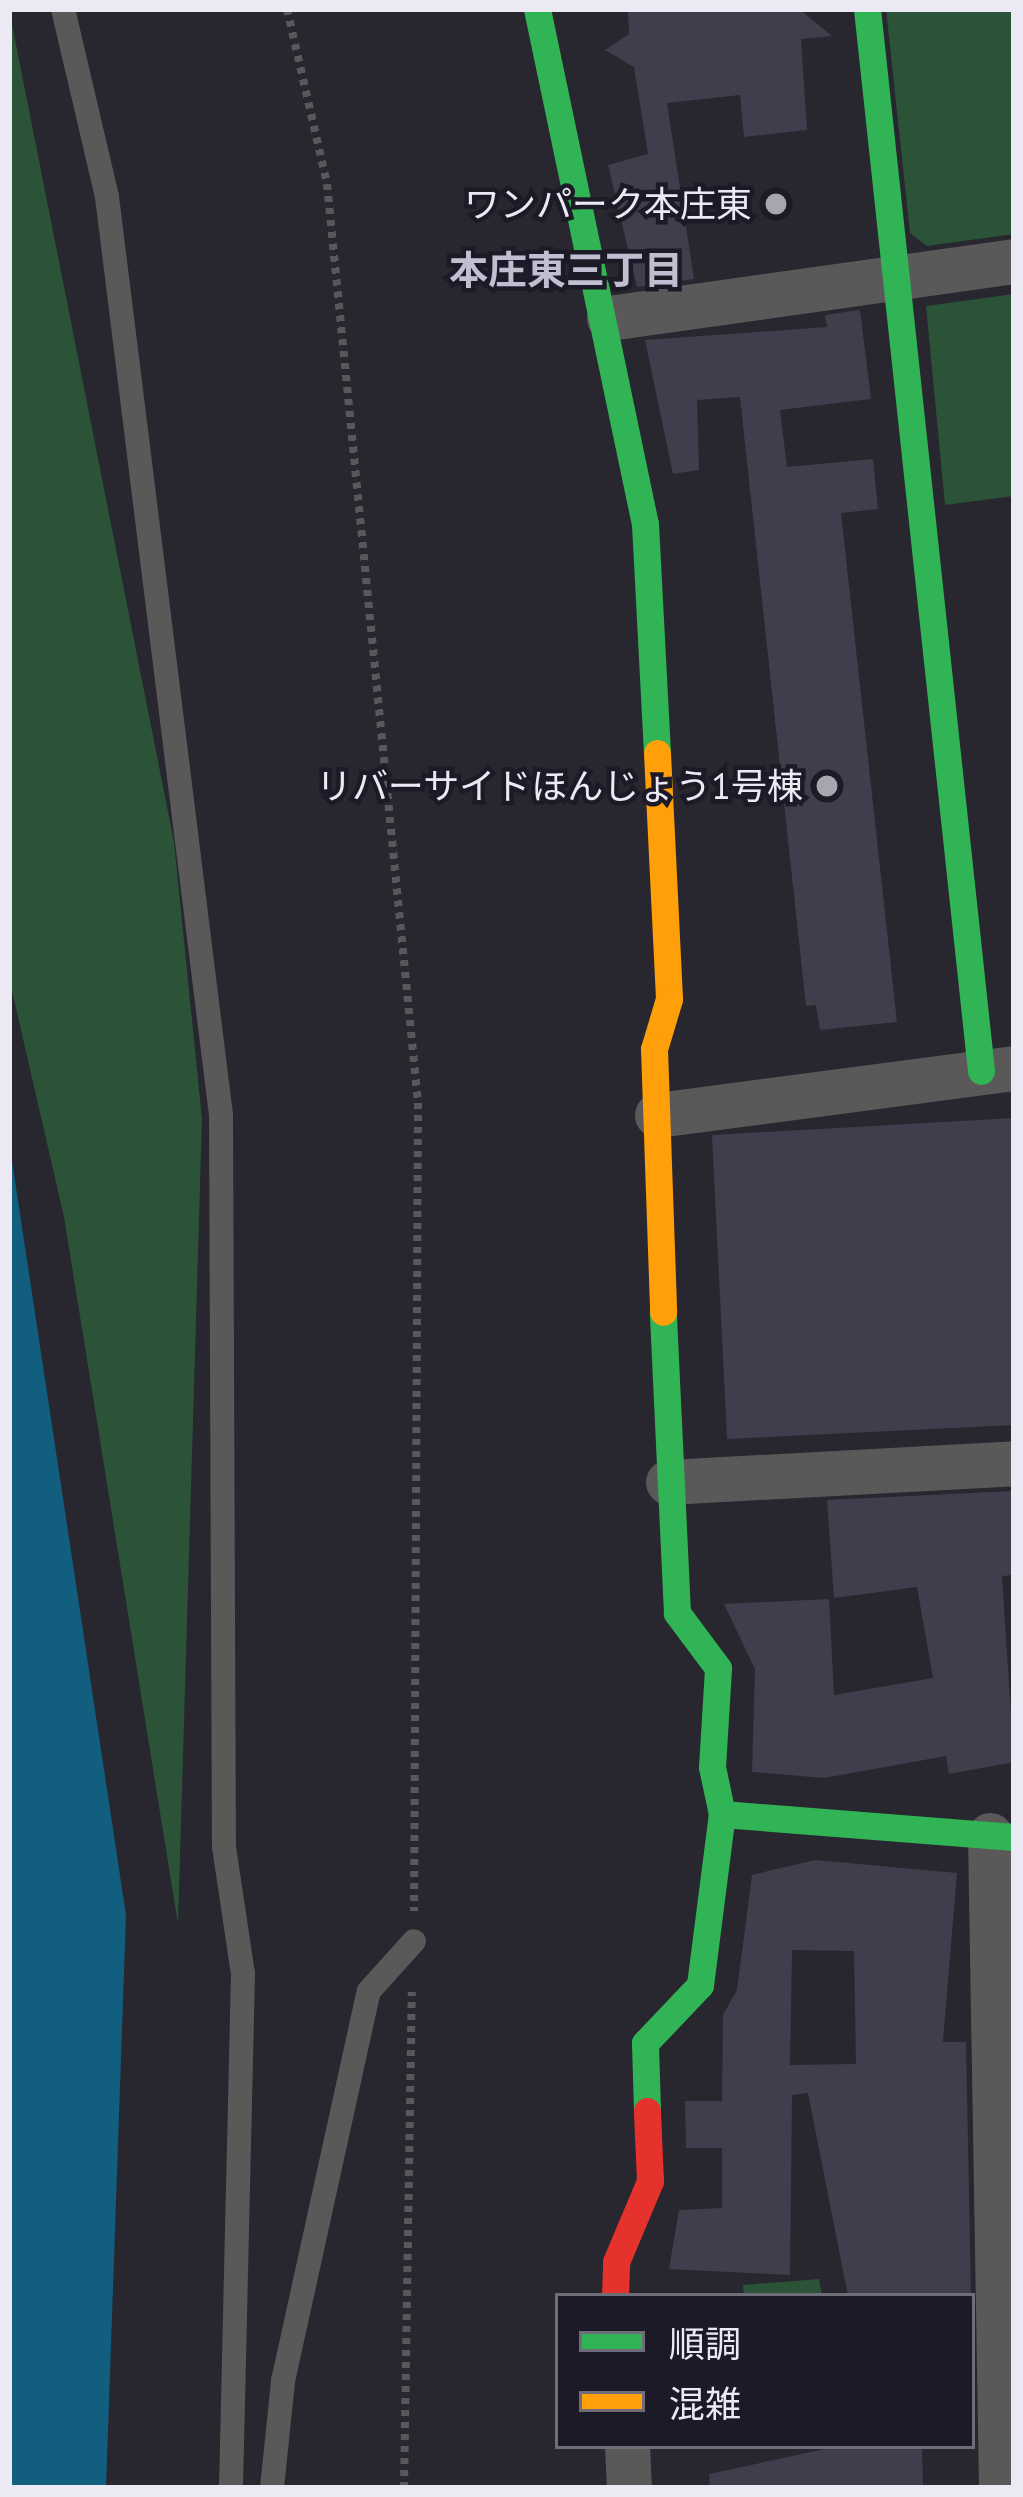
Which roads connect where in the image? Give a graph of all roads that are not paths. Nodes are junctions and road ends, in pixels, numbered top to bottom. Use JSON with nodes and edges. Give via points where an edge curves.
{"nodes":[{"id":1,"x":63,"y":9,"type":"edge"},
{"id":2,"x":537,"y":9,"type":"edge"},
{"id":3,"x":867,"y":9,"type":"edge"},
{"id":4,"x":1014,"y":261,"type":"edge"},
{"id":5,"x":896,"y":277,"type":"junction"},
{"id":6,"x":609,"y":318,"type":"junction"},
{"id":7,"x":998,"y":1069,"type":"edge"},
{"id":8,"x":657,"y":1114,"type":"junction"},
{"id":9,"x":1014,"y":1463,"type":"edge"},
{"id":10,"x":668,"y":1482,"type":"junction"},
{"id":11,"x":722,"y":1814,"type":"junction"},
{"id":12,"x":1002,"y":1836,"type":"edge"},
{"id":13,"x":414,"y":1941,"type":"road end"},
{"id":14,"x":615,"y":2293,"type":"edge"},
{"id":15,"x":994,"y":2378,"type":"edge"},
{"id":16,"x":231,"y":2488,"type":"edge"},
{"id":17,"x":272,"y":2488,"type":"edge"},
{"id":18,"x":1000,"y":2488,"type":"edge"}],
"edges":[{"from":1,"to":16,"type":"lane","via":[[106,197],[221,1115],[224,1846],[243,1974]]},
{"from":2,"to":6,"type":"street"},
{"from":3,"to":5,"type":"street"},
{"from":4,"to":5,"type":"street"},
{"from":5,"to":6,"type":"street"},
{"from":5,"to":7,"type":"street"},
{"from":6,"to":8,"type":"street","via":[[645,524],[669,999],[655,1049]]},
{"from":7,"to":8,"type":"street"},
{"from":8,"to":10,"type":"street"},
{"from":9,"to":10,"type":"street"},
{"from":10,"to":11,"type":"street","via":[[676,1613],[718,1668],[712,1767]]},
{"from":11,"to":12,"type":"street"},
{"from":11,"to":14,"type":"street","via":[[700,1985],[645,2043],[650,2181],[616,2262]]},
{"from":12,"to":15,"type":"street"},
{"from":13,"to":17,"type":"lane","via":[[369,1991],[284,2381]]},
{"from":15,"to":18,"type":"street"}]}
